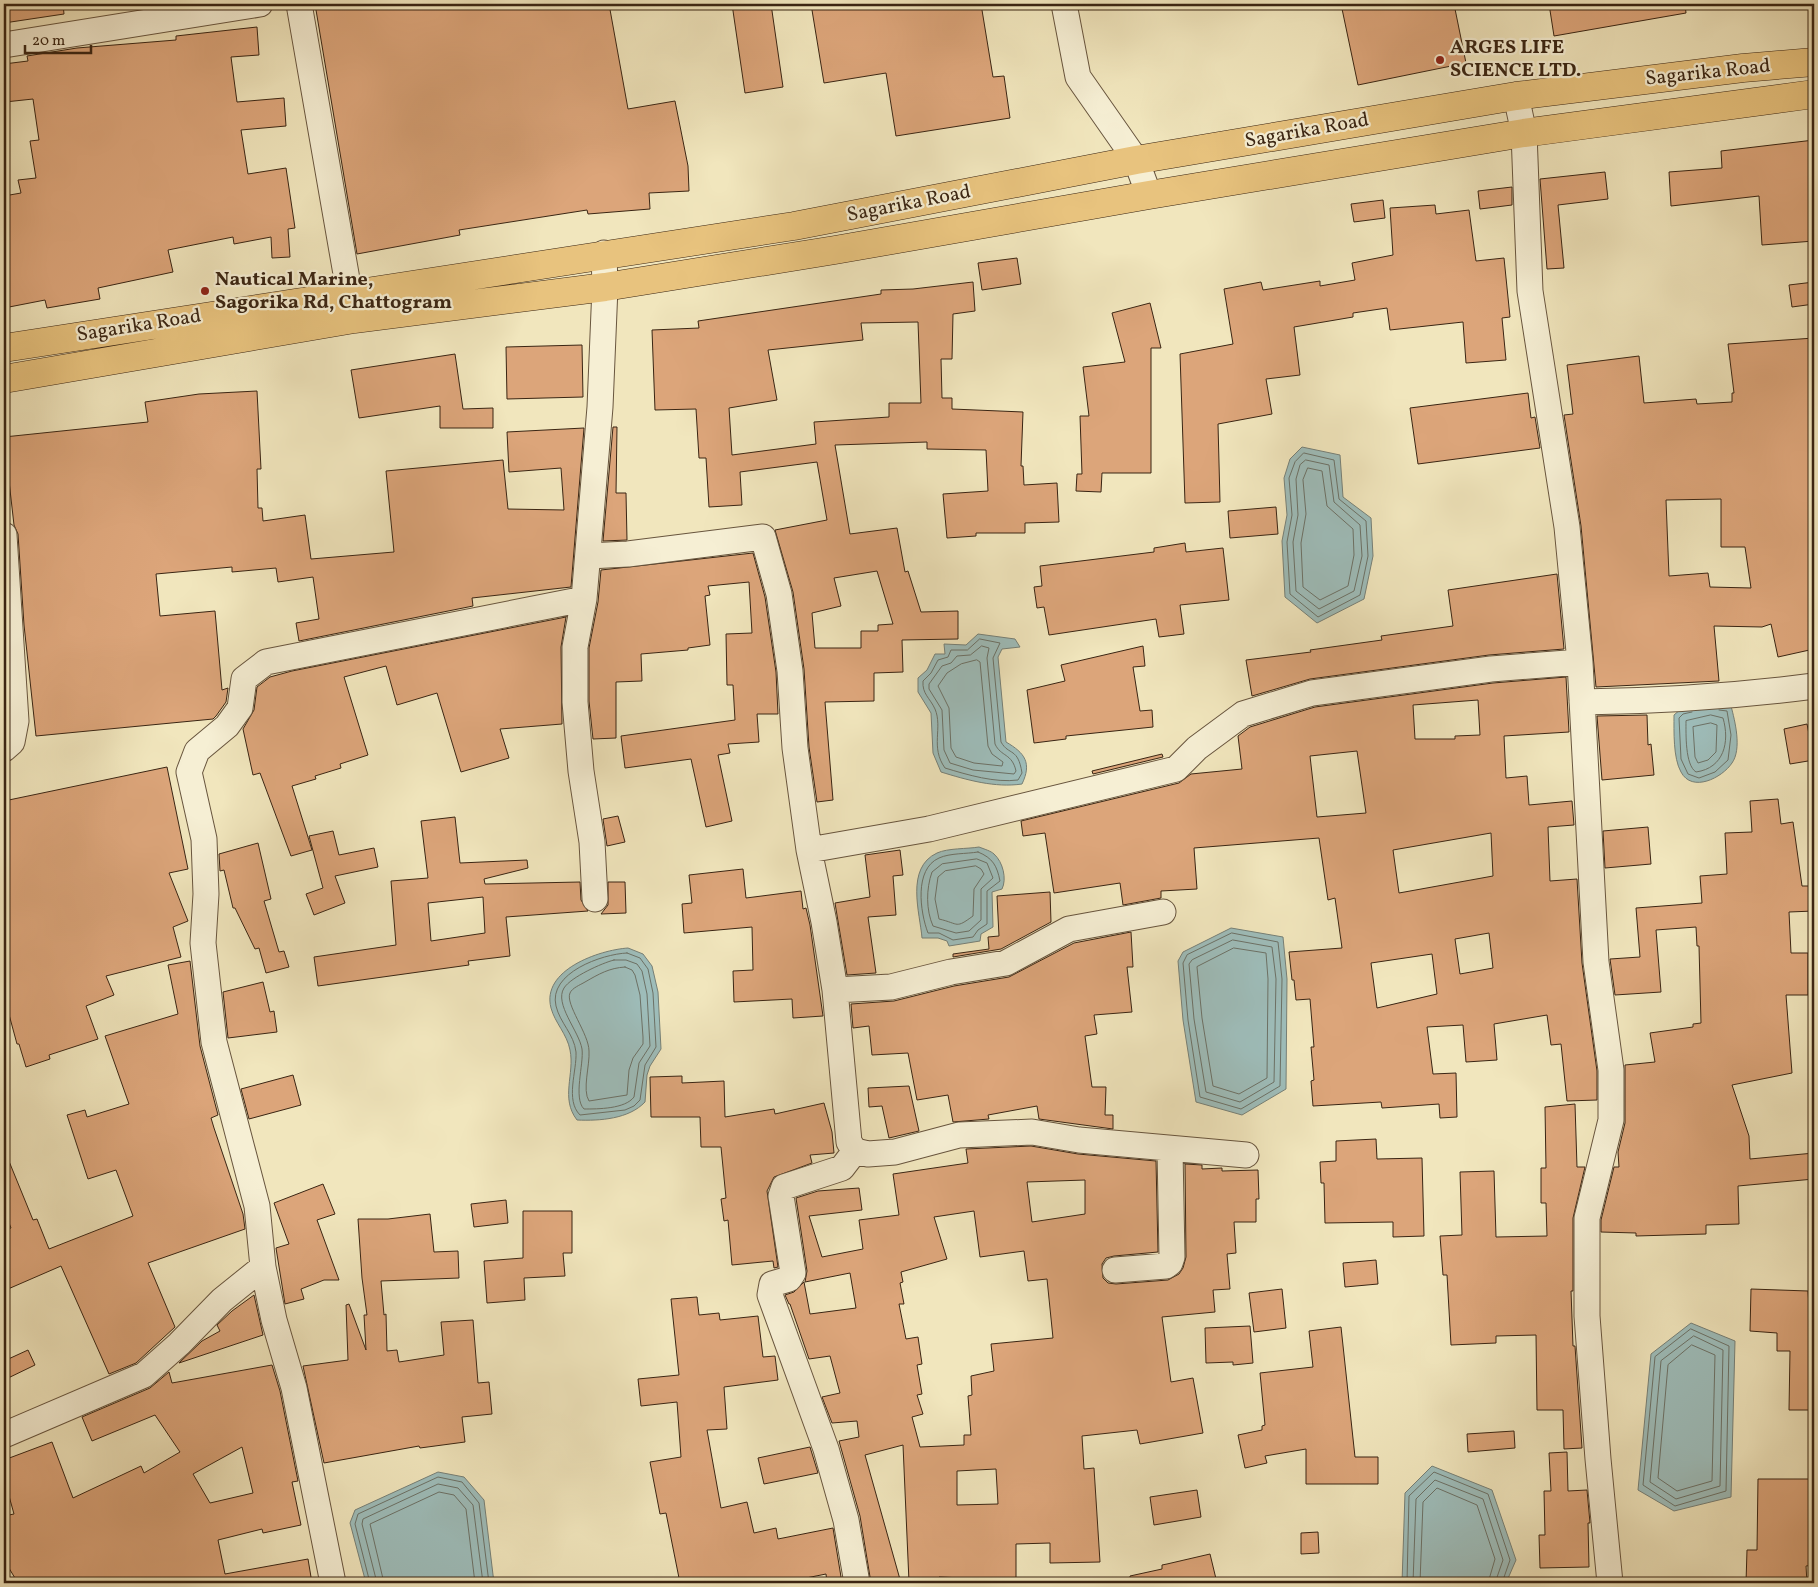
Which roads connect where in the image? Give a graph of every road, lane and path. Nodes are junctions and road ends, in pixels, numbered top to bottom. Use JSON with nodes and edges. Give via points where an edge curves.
{"nodes":[{"id":1,"x":260,"y":4,"type":"edge"},
{"id":2,"x":299,"y":4,"type":"edge"},
{"id":3,"x":1064,"y":4,"type":"edge"},
{"id":4,"x":4,"y":46,"type":"edge"},
{"id":5,"x":1814,"y":62,"type":"edge"},
{"id":6,"x":1814,"y":94,"type":"edge"},
{"id":7,"x":1516,"y":96,"type":"junction"},
{"id":8,"x":1524,"y":133,"type":"junction"},
{"id":9,"x":1136,"y":160,"type":"junction"},
{"id":10,"x":1148,"y":194,"type":"junction"},
{"id":11,"x":604,"y":253,"type":"junction"},
{"id":12,"x":605,"y":287,"type":"junction"},
{"id":13,"x":350,"y":292,"type":"junction"},
{"id":14,"x":354,"y":319,"type":"junction"},
{"id":15,"x":4,"y":348,"type":"edge"},
{"id":16,"x":4,"y":379,"type":"edge"},
{"id":17,"x":4,"y":535,"type":"edge"},
{"id":18,"x":588,"y":556,"type":"junction"},
{"id":19,"x":584,"y":599,"type":"junction"},
{"id":20,"x":1580,"y":662,"type":"junction"},
{"id":21,"x":1814,"y":686,"type":"edge"},
{"id":22,"x":1582,"y":702,"type":"junction"},
{"id":23,"x":4,"y":749,"type":"edge"},
{"id":24,"x":809,"y":850,"type":"junction"},
{"id":25,"x":595,"y":899,"type":"dead end"},
{"id":26,"x":1164,"y":912,"type":"dead end"},
{"id":27,"x":835,"y":990,"type":"junction"},
{"id":28,"x":1170,"y":1150,"type":"junction"},
{"id":29,"x":855,"y":1151,"type":"junction"},
{"id":30,"x":1246,"y":1155,"type":"dead end"},
{"id":31,"x":262,"y":1267,"type":"junction"},
{"id":32,"x":1115,"y":1270,"type":"dead end"},
{"id":33,"x":4,"y":1435,"type":"edge"},
{"id":34,"x":333,"y":1583,"type":"edge"},
{"id":35,"x":857,"y":1583,"type":"edge"},
{"id":36,"x":1610,"y":1583,"type":"edge"}],
"edges":[{"from":1,"to":4,"type":"street"},
{"from":2,"to":13,"type":"street"},
{"from":3,"to":9,"type":"street","via":[[1078,76]]},
{"from":5,"to":7,"type":"main road","name":"Sagarika Road"},
{"from":6,"to":8,"type":"main road","name":"Sagarika Road"},
{"from":7,"to":8,"type":"street"},
{"from":7,"to":9,"type":"main road","name":"Sagarika Road"},
{"from":8,"to":10,"type":"main road","name":"Sagarika Road"},
{"from":8,"to":20,"type":"street","via":[[1530,291],[1567,527]]},
{"from":9,"to":10,"type":"street"},
{"from":9,"to":11,"type":"main road","name":"Sagarika Road","via":[[794,226]]},
{"from":10,"to":12,"type":"main road","name":"Sagarika Road"},
{"from":11,"to":12,"type":"street"},
{"from":11,"to":13,"type":"main road","name":"Sagarika Road"},
{"from":12,"to":14,"type":"main road","name":"Sagarika Road"},
{"from":12,"to":18,"type":"street","via":[[600,406]]},
{"from":13,"to":14,"type":"street"},
{"from":13,"to":15,"type":"main road","name":"Sagarika Road"},
{"from":14,"to":16,"type":"main road","name":"Sagarika Road"},
{"from":17,"to":23,"type":"street","via":[[16,721],[12,742]]},
{"from":18,"to":19,"type":"street"},
{"from":18,"to":24,"type":"street","via":[[763,537],[779,594]]},
{"from":19,"to":25,"type":"street","via":[[575,647],[575,702],[592,842]]},
{"from":19,"to":31,"type":"street","via":[[266,662],[244,679],[240,708],[227,726],[197,751],[189,772],[204,839],[206,894],[203,943],[214,1042],[257,1206]]},
{"from":20,"to":22,"type":"street"},
{"from":20,"to":24,"type":"street","via":[[1491,669],[1312,694],[1243,714],[1176,769],[928,829]]},
{"from":21,"to":22,"type":"street","via":[[1667,701]]},
{"from":22,"to":36,"type":"street","via":[[1596,962],[1610,1070],[1610,1120],[1587,1218],[1587,1316]]},
{"from":24,"to":27,"type":"street"},
{"from":26,"to":27,"type":"street","via":[[1069,929],[1006,963],[891,987]]},
{"from":27,"to":29,"type":"street","via":[[849,1142]]},
{"from":28,"to":29,"type":"street","via":[[1032,1132],[959,1135],[894,1152],[868,1154]]},
{"from":28,"to":30,"type":"street"},
{"from":28,"to":32,"type":"street","via":[[1170,1263]]},
{"from":29,"to":35,"type":"street","via":[[842,1168],[784,1187],[781,1196],[793,1273],[789,1279],[772,1284],[770,1296],[826,1449],[846,1520]]},
{"from":31,"to":33,"type":"street","via":[[222,1300],[144,1376]]},
{"from":31,"to":34,"type":"street","via":[[294,1388]]}]}
